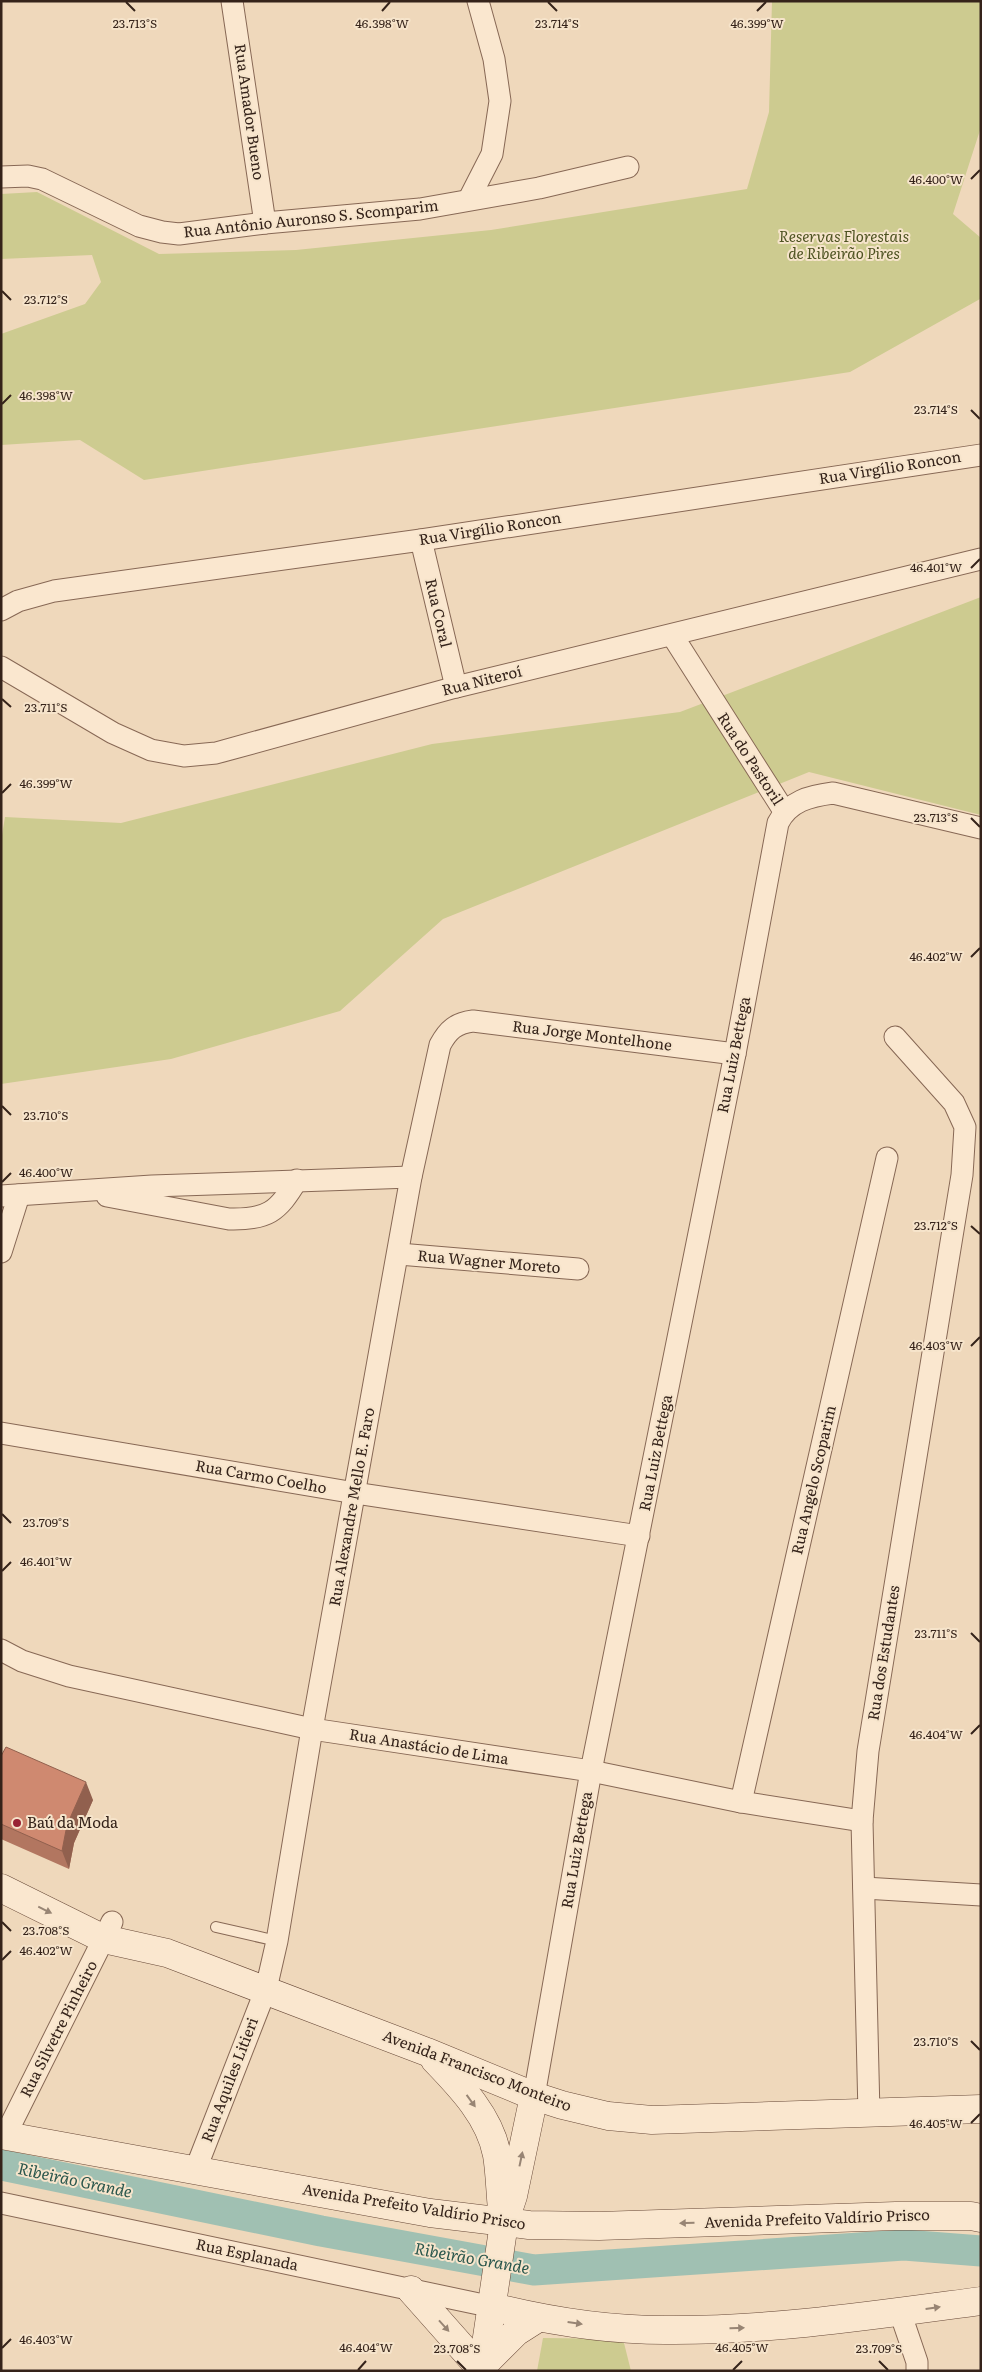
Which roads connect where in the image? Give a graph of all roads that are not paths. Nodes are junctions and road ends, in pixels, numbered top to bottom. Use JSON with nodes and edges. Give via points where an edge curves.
{"nodes":[{"id":1,"x":232,"y":1,"type":"edge"},
{"id":2,"x":478,"y":1,"type":"edge"},
{"id":3,"x":628,"y":167,"type":"dead end"},
{"id":4,"x":1,"y":176,"type":"edge"},
{"id":5,"x":470,"y":199,"type":"junction"},
{"id":6,"x":265,"y":223,"type":"junction"},
{"id":7,"x":981,"y":455,"type":"edge"},
{"id":8,"x":421,"y":540,"type":"junction"},
{"id":9,"x":981,"y":559,"type":"edge"},
{"id":10,"x":1,"y":610,"type":"edge"},
{"id":11,"x":672,"y":635,"type":"junction"},
{"id":12,"x":1,"y":667,"type":"edge"},
{"id":13,"x":456,"y":686,"type":"junction"},
{"id":14,"x":784,"y":811,"type":"junction"},
{"id":15,"x":981,"y":828,"type":"edge"},
{"id":16,"x":451,"y":1028,"type":"joint"},
{"id":17,"x":895,"y":1037,"type":"dead end"},
{"id":18,"x":735,"y":1054,"type":"junction"},
{"id":19,"x":886,"y":1158,"type":"dead end"},
{"id":20,"x":411,"y":1177,"type":"junction"},
{"id":21,"x":297,"y":1180,"type":"junction"},
{"id":22,"x":87,"y":1192,"type":"junction"},
{"id":23,"x":10,"y":1196,"type":"edge"},
{"id":24,"x":1,"y":1252,"type":"edge"},
{"id":25,"x":399,"y":1254,"type":"junction"},
{"id":26,"x":578,"y":1270,"type":"dead end"},
{"id":27,"x":1,"y":1433,"type":"edge"},
{"id":28,"x":355,"y":1493,"type":"junction"},
{"id":29,"x":639,"y":1536,"type":"junction"},
{"id":30,"x":1,"y":1650,"type":"edge"},
{"id":31,"x":312,"y":1729,"type":"junction"},
{"id":32,"x":591,"y":1771,"type":"junction"},
{"id":33,"x":741,"y":1802,"type":"junction"},
{"id":34,"x":862,"y":1822,"type":"junction"},
{"id":35,"x":1,"y":1868,"type":"edge"},
{"id":36,"x":1,"y":1888,"type":"edge"},
{"id":37,"x":864,"y":1888,"type":"junction"},
{"id":38,"x":981,"y":1895,"type":"edge"},
{"id":39,"x":216,"y":1927,"type":"dead end"},
{"id":40,"x":108,"y":1930,"type":"junction"},
{"id":41,"x":277,"y":1942,"type":"junction"},
{"id":42,"x":266,"y":1989,"type":"junction"},
{"id":43,"x":427,"y":2052,"type":"junction"},
{"id":44,"x":534,"y":2096,"type":"junction"},
{"id":45,"x":981,"y":2109,"type":"edge"},
{"id":46,"x":869,"y":2114,"type":"junction"},
{"id":47,"x":3,"y":2136,"type":"edge"},
{"id":48,"x":195,"y":2171,"type":"junction"},
{"id":49,"x":1,"y":2203,"type":"edge"},
{"id":50,"x":981,"y":2218,"type":"edge"},
{"id":51,"x":503,"y":2234,"type":"junction"},
{"id":52,"x":411,"y":2290,"type":"junction"},
{"id":53,"x":981,"y":2301,"type":"edge"},
{"id":54,"x":493,"y":2307,"type":"junction"},
{"id":55,"x":900,"y":2312,"type":"junction"},
{"id":56,"x":538,"y":2318,"type":"junction"},
{"id":57,"x":482,"y":2369,"type":"edge"},
{"id":58,"x":917,"y":2371,"type":"edge"}],
"edges":[{"from":1,"to":6,"type":"street","name":"Rua Amador Bueno"},
{"from":2,"to":5,"type":"street","via":[[494,59],[500,101],[492,154]]},
{"from":3,"to":5,"type":"street","name":"Rua Antônio Auronso S. Scomparim","via":[[538,188]]},
{"from":4,"to":6,"type":"street","name":"Rua Antônio Auronso S. Scomparim","via":[[42,179],[138,226],[162,232],[179,234]]},
{"from":5,"to":6,"type":"street","name":"Rua Antônio Auronso S. Scomparim","via":[[420,209]]},
{"from":7,"to":8,"type":"street","name":"Rua Virgílio Roncon"},
{"from":8,"to":10,"type":"street","name":"Rua Virgílio Roncon","via":[[54,591],[18,601]]},
{"from":8,"to":13,"type":"street","name":"Rua Coral"},
{"from":9,"to":11,"type":"street","name":"Rua Niteroí"},
{"from":11,"to":13,"type":"street","name":"Rua Niteroí"},
{"from":11,"to":14,"type":"street","name":"Rua do Pastoril"},
{"from":12,"to":13,"type":"street","name":"Rua Niteroí","via":[[113,733],[152,750],[184,756],[251,745]]},
{"from":14,"to":15,"type":"street","name":"Rua do Pastoril","via":[[815,795],[833,793]]},
{"from":14,"to":18,"type":"street","name":"Rua Luiz Bettega","via":[[774,837]]},
{"from":16,"to":18,"type":"street","name":"Rua Jorge Montelhone","via":[[461,1022],[473,1021]]},
{"from":16,"to":20,"type":"street","name":"Rua Alexandre Mello E. Faro","via":[[435,1061]]},
{"from":17,"to":34,"type":"street","name":"Rua dos Estudantes","via":[[954,1103],[965,1127],[962,1175],[868,1751]]},
{"from":18,"to":29,"type":"street","name":"Rua Luiz Bettega"},
{"from":19,"to":33,"type":"street","name":"Rua Angelo Scoparim"},
{"from":20,"to":21,"type":"street"},
{"from":20,"to":25,"type":"street","name":"Rua Alexandre Mello E. Faro"},
{"from":21,"to":22,"type":"street"},
{"from":21,"to":22,"type":"street","via":[[276,1210],[247,1219],[129,1202]]},
{"from":22,"to":23,"type":"street"},
{"from":23,"to":24,"type":"street"},
{"from":25,"to":26,"type":"street","name":"Rua Wagner Moreto"},
{"from":25,"to":28,"type":"street","name":"Rua Alexandre Mello E. Faro"},
{"from":27,"to":28,"type":"street","name":"Rua Carmo Coelho"},
{"from":28,"to":29,"type":"street","name":"Rua Carmo Coelho"},
{"from":28,"to":31,"type":"street","name":"Rua Alexandre Mello E. Faro"},
{"from":29,"to":32,"type":"street","name":"Rua Luiz Bettega"},
{"from":30,"to":31,"type":"street","name":"Rua Anastácio de Lima","via":[[22,1661],[69,1676]]},
{"from":31,"to":32,"type":"street","name":"Rua Anastácio de Lima"},
{"from":31,"to":41,"type":"street","name":"Rua Alexandre Mello E. Faro"},
{"from":32,"to":33,"type":"street","name":"Rua Anastácio de Lima"},
{"from":32,"to":44,"type":"street","name":"Rua Luiz Bettega"},
{"from":33,"to":34,"type":"street","name":"Rua Anastácio de Lima"},
{"from":34,"to":37,"type":"street","name":"Rua dos Estudantes"},
{"from":35,"to":40,"type":"main road","name":"Avenida Francisco Monteiro"},
{"from":36,"to":40,"type":"main road","name":"Avenida Francisco Monteiro","one_way":true},
{"from":37,"to":38,"type":"street"},
{"from":37,"to":46,"type":"street","name":"Rua dos Estudantes"},
{"from":39,"to":41,"type":"lane"},
{"from":40,"to":42,"type":"main road","name":"Avenida Francisco Monteiro"},
{"from":40,"to":47,"type":"street","name":"Rua Silvetre Pinheiro"},
{"from":41,"to":42,"type":"street","name":"Rua Alexandre Mello E. Faro"},
{"from":42,"to":43,"type":"main road","name":"Avenida Francisco Monteiro"},
{"from":42,"to":48,"type":"street","name":"Rua Aquiles Litieri"},
{"from":43,"to":44,"type":"main road","name":"Avenida Francisco Monteiro"},
{"from":43,"to":51,"type":"main road","one_way":true,"via":[[460,2086],[490,2131],[497,2155]]},
{"from":44,"to":46,"type":"main road","name":"Avenida Francisco Monteiro","via":[[608,2116],[652,2120]]},
{"from":51,"to":44,"type":"main road","one_way":true},
{"from":45,"to":46,"type":"main road","name":"Avenida Francisco Monteiro"},
{"from":47,"to":48,"type":"main road","name":"Avenida Prefeito Valdírio Prisco"},
{"from":48,"to":51,"type":"main road","name":"Avenida Prefeito Valdírio Prisco","via":[[430,2213]]},
{"from":49,"to":52,"type":"street","name":"Rua Esplanada"},
{"from":50,"to":51,"type":"main road","name":"Avenida Prefeito Valdírio Prisco","one_way":true,"via":[[896,2216],[580,2226]]},
{"from":51,"to":54,"type":"main road"},
{"from":52,"to":54,"type":"street","name":"Rua Esplanada"},
{"from":52,"to":57,"type":"main road","one_way":true},
{"from":55,"to":53,"type":"main road","one_way":true},
{"from":54,"to":56,"type":"main road"},
{"from":54,"to":57,"type":"main road"},
{"from":56,"to":55,"type":"main road","one_way":true,"via":[[599,2327],[664,2330],[747,2327]]},
{"from":55,"to":58,"type":"street"},
{"from":56,"to":57,"type":"main road","via":[[516,2332]]}]}
